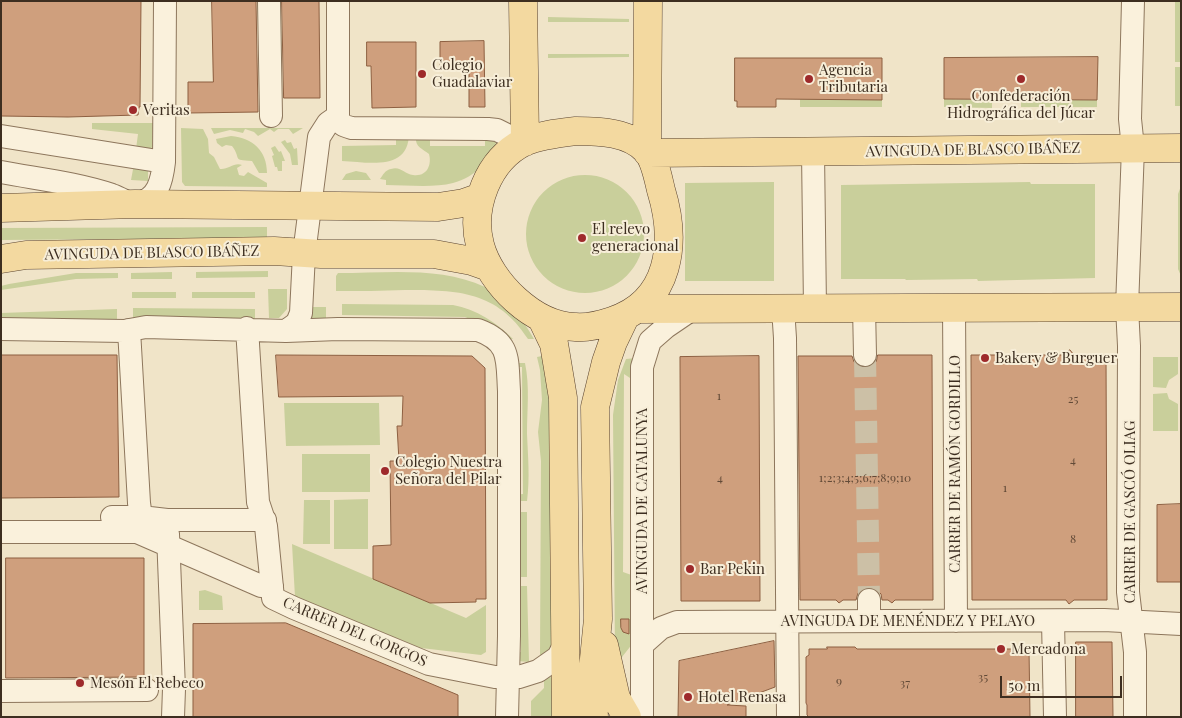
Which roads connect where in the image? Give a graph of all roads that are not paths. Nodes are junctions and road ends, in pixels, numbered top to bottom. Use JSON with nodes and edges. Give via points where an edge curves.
{"nodes":[{"id":1,"x":164,"y":1,"type":"edge"},
{"id":2,"x":269,"y":1,"type":"edge"},
{"id":3,"x":338,"y":1,"type":"edge"},
{"id":4,"x":523,"y":1,"type":"edge"},
{"id":5,"x":648,"y":1,"type":"edge"},
{"id":6,"x":1133,"y":1,"type":"edge"},
{"id":7,"x":271,"y":116,"type":"dead end"},
{"id":8,"x":338,"y":116,"type":"junction"},
{"id":9,"x":1,"y":136,"type":"edge"},
{"id":10,"x":524,"y":142,"type":"junction"},
{"id":11,"x":1133,"y":148,"type":"junction"},
{"id":12,"x":1181,"y":148,"type":"edge"},
{"id":13,"x":648,"y":152,"type":"junction"},
{"id":14,"x":813,"y":152,"type":"junction"},
{"id":15,"x":164,"y":162,"type":"junction"},
{"id":16,"x":1,"y":172,"type":"edge"},
{"id":17,"x":481,"y":197,"type":"junction"},
{"id":18,"x":135,"y":204,"type":"junction"},
{"id":19,"x":309,"y":206,"type":"junction"},
{"id":20,"x":1,"y":208,"type":"edge"},
{"id":21,"x":304,"y":254,"type":"junction"},
{"id":22,"x":1,"y":259,"type":"edge"},
{"id":23,"x":489,"y":267,"type":"junction"},
{"id":24,"x":864,"y":307,"type":"junction"},
{"id":25,"x":954,"y":307,"type":"junction"},
{"id":26,"x":1128,"y":307,"type":"junction"},
{"id":27,"x":1181,"y":307,"type":"edge"},
{"id":28,"x":694,"y":308,"type":"junction"},
{"id":29,"x":782,"y":308,"type":"junction"},
{"id":30,"x":814,"y":308,"type":"junction"},
{"id":31,"x":631,"y":313,"type":"junction"},
{"id":32,"x":542,"y":320,"type":"junction"},
{"id":33,"x":247,"y":328,"type":"junction"},
{"id":34,"x":1,"y":329,"type":"edge"},
{"id":35,"x":129,"y":330,"type":"junction"},
{"id":36,"x":286,"y":331,"type":"junction"},
{"id":37,"x":865,"y":356,"type":"tunnel mouth"},
{"id":38,"x":141,"y":517,"type":"junction"},
{"id":39,"x":1,"y":518,"type":"edge"},
{"id":40,"x":167,"y":520,"type":"junction"},
{"id":41,"x":265,"y":520,"type":"junction"},
{"id":42,"x":1,"y":532,"type":"edge"},
{"id":43,"x":160,"y":542,"type":"junction"},
{"id":44,"x":272,"y":586,"type":"junction"},
{"id":45,"x":598,"y":619,"type":"junction"},
{"id":46,"x":956,"y":621,"type":"junction"},
{"id":47,"x":1053,"y":621,"type":"junction"},
{"id":48,"x":786,"y":622,"type":"junction"},
{"id":49,"x":1132,"y":622,"type":"junction"},
{"id":50,"x":1181,"y":624,"type":"edge"},
{"id":51,"x":566,"y":642,"type":"junction"},
{"id":52,"x":643,"y":644,"type":"junction"},
{"id":53,"x":508,"y":678,"type":"junction"},
{"id":54,"x":148,"y":690,"type":"dead end"},
{"id":55,"x":2,"y":691,"type":"edge"},
{"id":56,"x":173,"y":717,"type":"edge"},
{"id":57,"x":507,"y":717,"type":"edge"},
{"id":58,"x":566,"y":717,"type":"edge"},
{"id":59,"x":594,"y":717,"type":"edge"},
{"id":60,"x":627,"y":717,"type":"edge"},
{"id":61,"x":642,"y":717,"type":"edge"},
{"id":62,"x":788,"y":717,"type":"edge"},
{"id":63,"x":1055,"y":717,"type":"edge"},
{"id":64,"x":1135,"y":717,"type":"edge"}],
"edges":[{"from":1,"to":15,"type":"street"},
{"from":2,"to":7,"type":"street"},
{"from":3,"to":8,"type":"street"},
{"from":4,"to":10,"type":"main road"},
{"from":5,"to":13,"type":"main road"},
{"from":6,"to":11,"type":"street","via":[[1130,119]]},
{"from":8,"to":10,"type":"street","via":[[343,126],[352,128],[488,129]]},
{"from":8,"to":19,"type":"street","via":[[328,123],[319,137]]},
{"from":9,"to":15,"type":"street"},
{"from":10,"to":13,"type":"main road","via":[[576,130],[601,131],[625,137]]},
{"from":10,"to":17,"type":"main road","via":[[497,164]]},
{"from":11,"to":12,"type":"main road","name":"AVINGUDA DE BLASCO IBÁÑEZ"},
{"from":11,"to":14,"type":"main road","name":"AVINGUDA DE BLASCO IBÁÑEZ"},
{"from":11,"to":26,"type":"street"},
{"from":13,"to":14,"type":"main road","name":"AVINGUDA DE BLASCO IBÁÑEZ"},
{"from":13,"to":31,"type":"main road","via":[[668,214],[669,245],[666,266],[658,286],[650,298]]},
{"from":14,"to":30,"type":"street"},
{"from":15,"to":18,"type":"street","via":[[156,193]]},
{"from":16,"to":18,"type":"street","via":[[100,191]]},
{"from":17,"to":19,"type":"main road","via":[[438,207]]},
{"from":17,"to":23,"type":"main road","via":[[478,233]]},
{"from":18,"to":19,"type":"main road"},
{"from":18,"to":20,"type":"main road"},
{"from":19,"to":21,"type":"street"},
{"from":21,"to":22,"type":"main road","name":"AVINGUDA DE BLASCO IBÁÑEZ","via":[[26,255]]},
{"from":21,"to":23,"type":"main road","name":"AVINGUDA DE BLASCO IBÁÑEZ","via":[[434,254]]},
{"from":21,"to":36,"type":"street","via":[[301,313],[297,323]]},
{"from":23,"to":32,"type":"main road","via":[[510,294]]},
{"from":24,"to":25,"type":"main road"},
{"from":24,"to":30,"type":"main road"},
{"from":24,"to":37,"type":"street"},
{"from":25,"to":26,"type":"main road"},
{"from":25,"to":46,"type":"street","name":"CARRER DE RAMÓN GORDILLO"},
{"from":26,"to":27,"type":"main road"},
{"from":26,"to":49,"type":"street","name":"CARRER DE GASCÓ OLIAG","via":[[1128,592]]},
{"from":28,"to":29,"type":"main road"},
{"from":28,"to":31,"type":"main road"},
{"from":28,"to":52,"type":"street","name":"AVINGUDA DE CATALUNYA","via":[[650,340],[642,367]]},
{"from":29,"to":30,"type":"main road"},
{"from":29,"to":48,"type":"street","via":[[785,338]]},
{"from":31,"to":32,"type":"main road","via":[[574,328]]},
{"from":31,"to":45,"type":"main road","via":[[613,342],[595,407]]},
{"from":32,"to":51,"type":"main road","via":[[554,344],[563,398]]},
{"from":33,"to":35,"type":"street","via":[[146,327]]},
{"from":33,"to":36,"type":"street"},
{"from":33,"to":41,"type":"street","via":[[258,502]]},
{"from":34,"to":35,"type":"street"},
{"from":35,"to":38,"type":"street"},
{"from":36,"to":53,"type":"street","via":[[478,330],[500,341],[507,364],[509,391]]},
{"from":38,"to":39,"type":"street"},
{"from":38,"to":40,"type":"street"},
{"from":38,"to":43,"type":"street","via":[[147,532]]},
{"from":40,"to":41,"type":"street"},
{"from":40,"to":43,"type":"street"},
{"from":41,"to":44,"type":"street"},
{"from":42,"to":43,"type":"street","name":"CARRER DEL GORGOS","via":[[137,532]]},
{"from":43,"to":44,"type":"street","name":"CARRER DEL GORGOS","via":[[261,586]]},
{"from":43,"to":56,"type":"street"},
{"from":44,"to":53,"type":"street","name":"CARRER DEL GORGOS","via":[[274,598],[294,608],[428,664]]},
{"from":45,"to":59,"type":"main road","via":[[592,679]]},
{"from":45,"to":60,"type":"main road","via":[[616,698]]},
{"from":46,"to":47,"type":"street","name":"AVINGUDA DE MENÉNDEZ Y PELAYO"},
{"from":46,"to":48,"type":"street","name":"AVINGUDA DE MENÉNDEZ Y PELAYO","via":[[869,611]]},
{"from":47,"to":49,"type":"street","name":"AVINGUDA DE MENÉNDEZ Y PELAYO"},
{"from":47,"to":63,"type":"street"},
{"from":48,"to":52,"type":"street","name":"AVINGUDA DE MENÉNDEZ Y PELAYO","via":[[677,622],[661,628]]},
{"from":48,"to":62,"type":"street"},
{"from":49,"to":50,"type":"street","name":"AVINGUDA DE MENÉNDEZ Y PELAYO"},
{"from":49,"to":64,"type":"street","name":"CARRER DE GASCÓ OLIAG"},
{"from":51,"to":53,"type":"street","name":"CARRER DEL GORGOS","via":[[558,657],[548,665],[529,674]]},
{"from":51,"to":58,"type":"main road"},
{"from":52,"to":61,"type":"street","name":"AVINGUDA DE CATALUNYA"},
{"from":53,"to":57,"type":"street"},
{"from":54,"to":55,"type":"street"}]}
